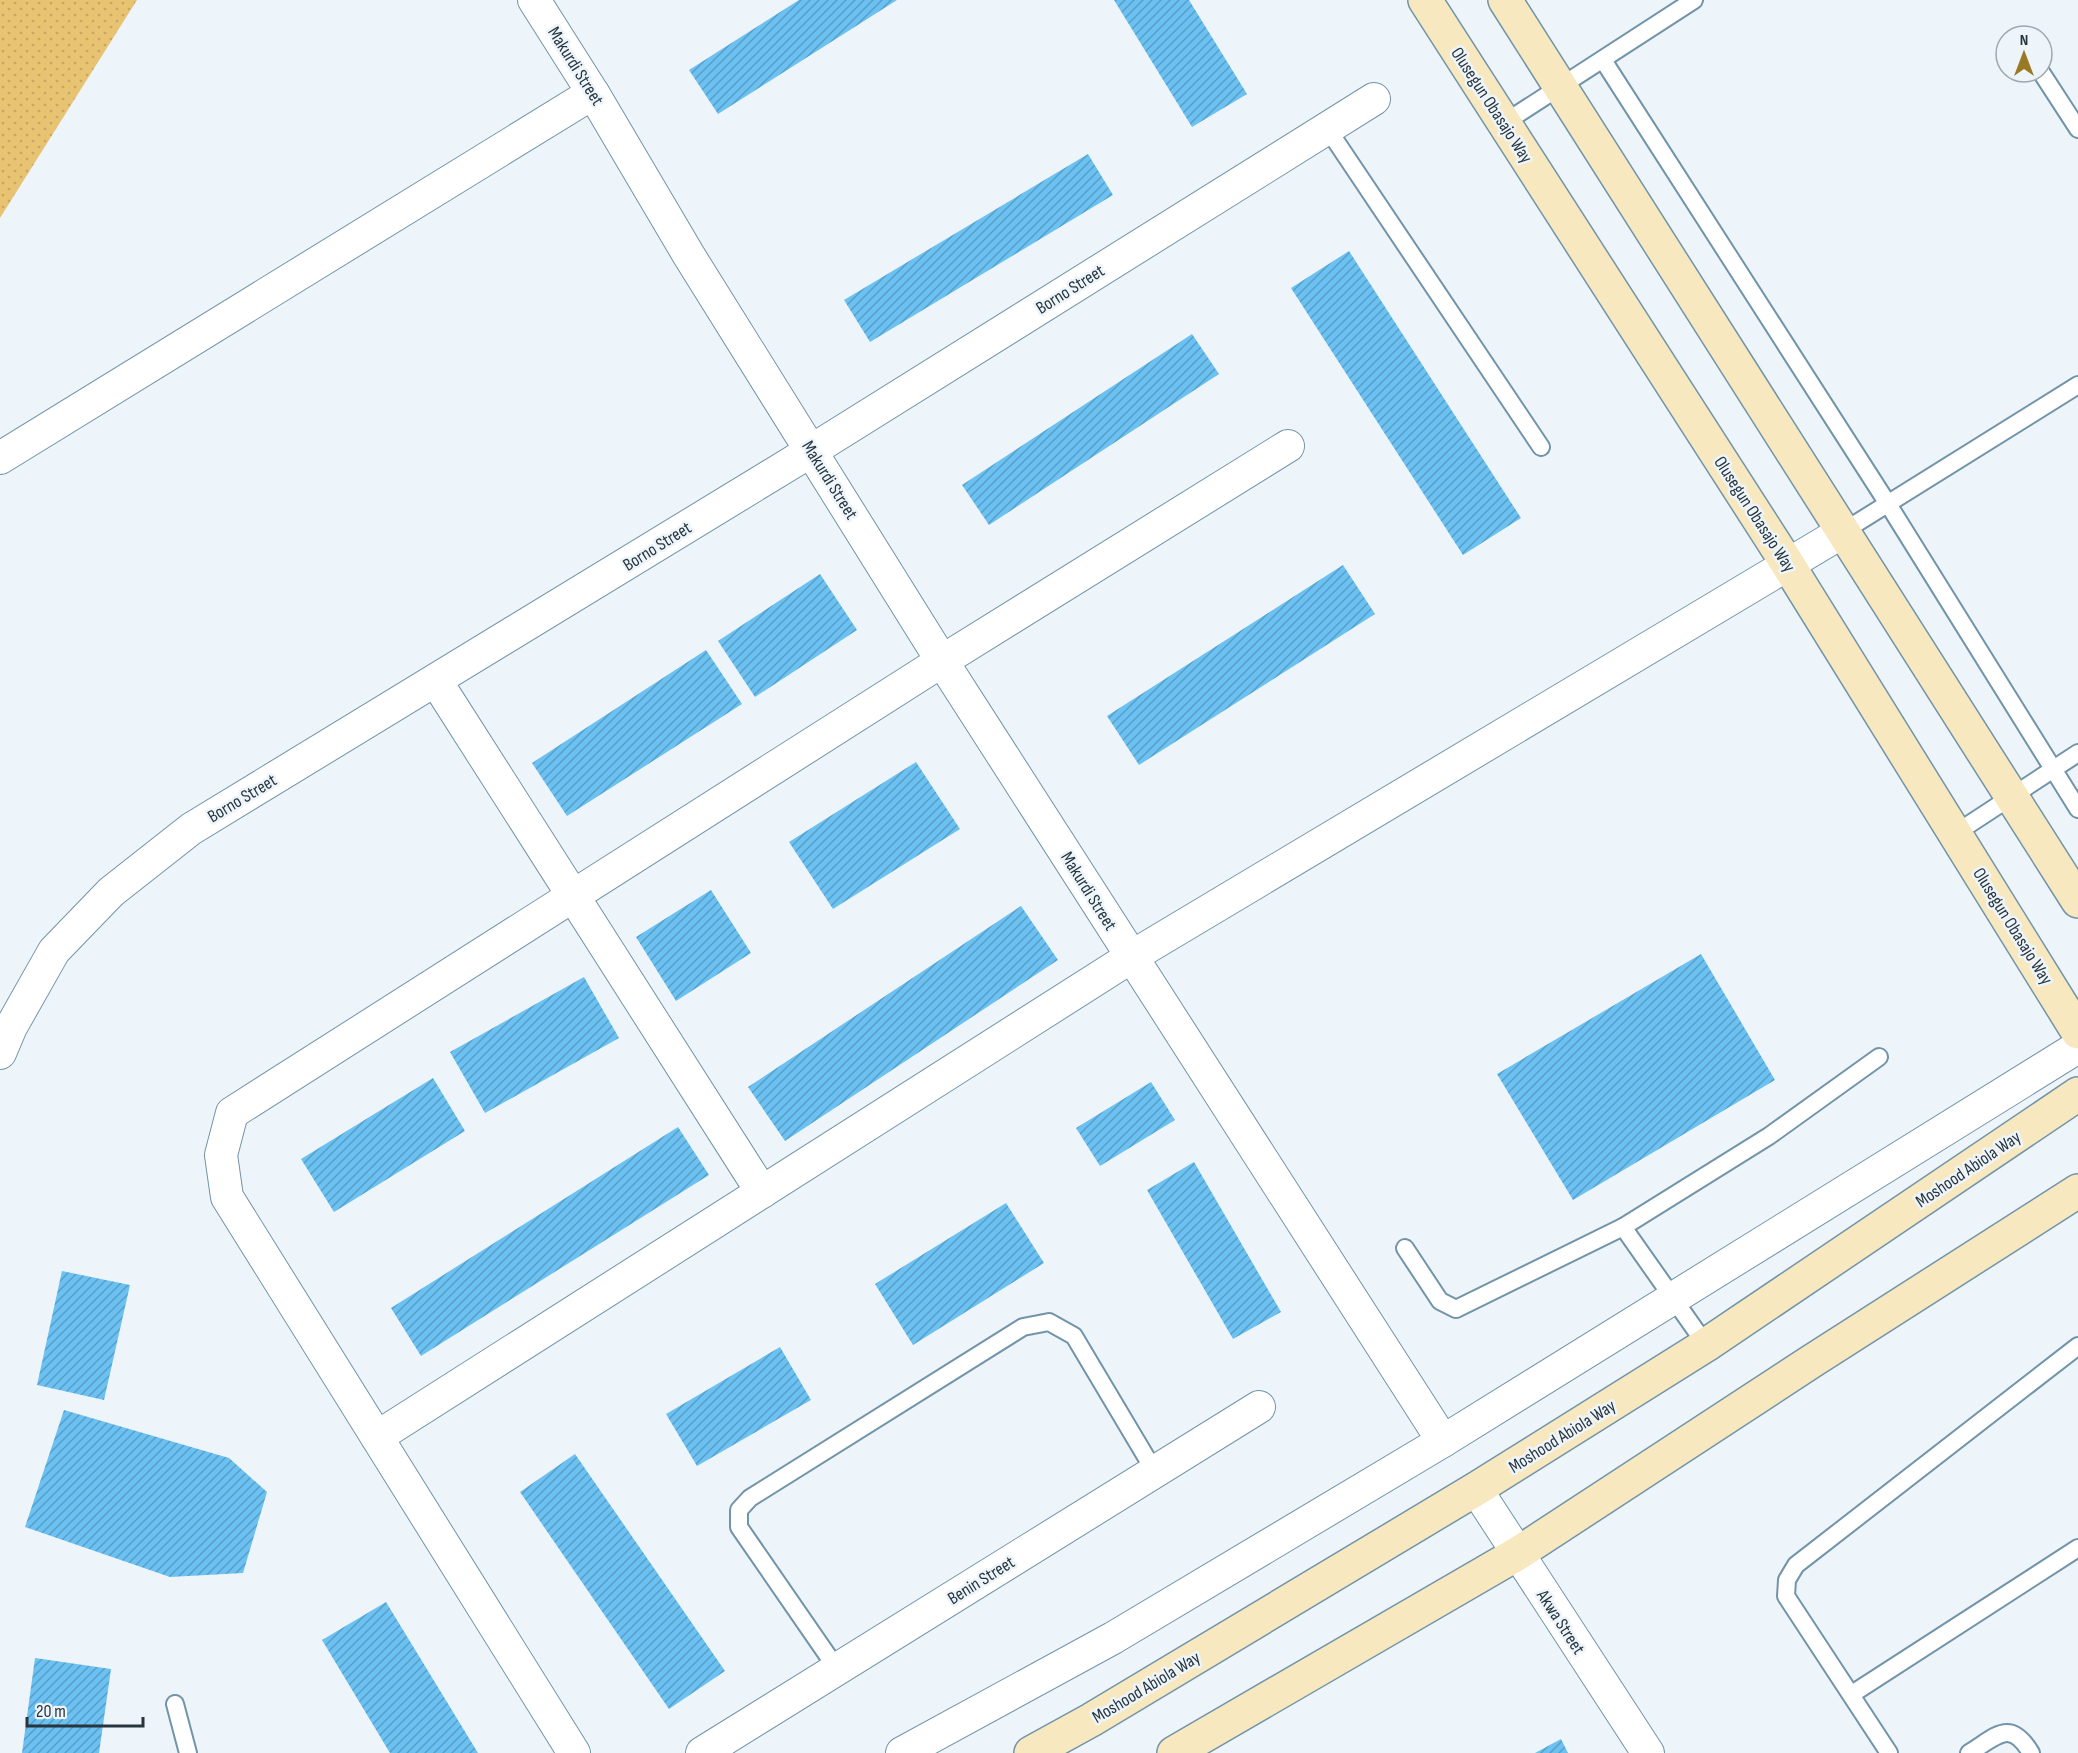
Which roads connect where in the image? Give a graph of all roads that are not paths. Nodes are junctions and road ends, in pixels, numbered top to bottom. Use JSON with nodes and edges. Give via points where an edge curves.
{"nodes":[{"id":1,"x":534,"y":0,"type":"edge"},
{"id":2,"x":1425,"y":0,"type":"edge"},
{"id":3,"x":1505,"y":0,"type":"edge"},
{"id":4,"x":1688,"y":2,"type":"edge"},
{"id":5,"x":1602,"y":60,"type":"junction"},
{"id":6,"x":2049,"y":84,"type":"edge"},
{"id":7,"x":1560,"y":88,"type":"junction"},
{"id":8,"x":593,"y":93,"type":"junction"},
{"id":9,"x":1374,"y":99,"type":"dead end"},
{"id":10,"x":1504,"y":123,"type":"junction"},
{"id":11,"x":1327,"y":128,"type":"junction"},
{"id":12,"x":2078,"y":129,"type":"edge"},
{"id":13,"x":2078,"y":385,"type":"edge"},
{"id":14,"x":1288,"y":446,"type":"dead end"},
{"id":15,"x":1541,"y":447,"type":"dead end"},
{"id":16,"x":811,"y":451,"type":"junction"},
{"id":17,"x":0,"y":458,"type":"edge"},
{"id":18,"x":1888,"y":504,"type":"junction"},
{"id":19,"x":1844,"y":531,"type":"junction"},
{"id":20,"x":1787,"y":563,"type":"junction"},
{"id":21,"x":942,"y":661,"type":"junction"},
{"id":22,"x":436,"y":681,"type":"junction"},
{"id":23,"x":2078,"y":753,"type":"edge"},
{"id":24,"x":2053,"y":769,"type":"junction"},
{"id":25,"x":2012,"y":797,"type":"junction"},
{"id":26,"x":2078,"y":809,"type":"edge"},
{"id":27,"x":1956,"y":833,"type":"junction"},
{"id":28,"x":573,"y":895,"type":"junction"},
{"id":29,"x":2078,"y":901,"type":"edge"},
{"id":30,"x":1131,"y":957,"type":"junction"},
{"id":31,"x":2078,"y":1032,"type":"edge"},
{"id":32,"x":2078,"y":1047,"type":"edge"},
{"id":33,"x":0,"y":1053,"type":"edge"},
{"id":34,"x":1879,"y":1057,"type":"dead end"},
{"id":35,"x":2078,"y":1094,"type":"edge"},
{"id":36,"x":2078,"y":1191,"type":"edge"},
{"id":37,"x":762,"y":1192,"type":"junction"},
{"id":38,"x":1623,"y":1227,"type":"junction"},
{"id":39,"x":1406,"y":1248,"type":"dead end"},
{"id":40,"x":1674,"y":1298,"type":"junction"},
{"id":41,"x":1706,"y":1345,"type":"junction"},
{"id":42,"x":2078,"y":1346,"type":"edge"},
{"id":43,"x":1259,"y":1407,"type":"dead end"},
{"id":44,"x":377,"y":1437,"type":"junction"},
{"id":45,"x":1443,"y":1441,"type":"junction"},
{"id":46,"x":1155,"y":1472,"type":"junction"},
{"id":47,"x":1476,"y":1489,"type":"junction"},
{"id":48,"x":2078,"y":1548,"type":"edge"},
{"id":49,"x":1517,"y":1554,"type":"junction"},
{"id":50,"x":837,"y":1669,"type":"junction"},
{"id":51,"x":1852,"y":1694,"type":"junction"},
{"id":52,"x":175,"y":1704,"type":"dead end"},
{"id":53,"x":188,"y":1753,"type":"edge"},
{"id":54,"x":573,"y":1753,"type":"edge"},
{"id":55,"x":702,"y":1753,"type":"edge"},
{"id":56,"x":902,"y":1753,"type":"edge"},
{"id":57,"x":1031,"y":1753,"type":"edge"},
{"id":58,"x":1174,"y":1753,"type":"edge"},
{"id":59,"x":1648,"y":1753,"type":"edge"},
{"id":60,"x":1889,"y":1753,"type":"edge"},
{"id":61,"x":1969,"y":1753,"type":"edge"},
{"id":62,"x":2031,"y":1753,"type":"edge"}],
"edges":[{"from":1,"to":8,"type":"street","name":"Makurdi Street"},
{"from":2,"to":10,"type":"main road","name":"Olusegun Obasajo Way"},
{"from":3,"to":7,"type":"main road"},
{"from":4,"to":5,"type":"lane"},
{"from":5,"to":7,"type":"lane"},
{"from":5,"to":18,"type":"lane"},
{"from":6,"to":12,"type":"lane"},
{"from":7,"to":10,"type":"lane"},
{"from":7,"to":19,"type":"main road"},
{"from":8,"to":16,"type":"street","name":"Makurdi Street"},
{"from":8,"to":17,"type":"street"},
{"from":9,"to":11,"type":"street","name":"Borno Street"},
{"from":10,"to":20,"type":"main road","name":"Olusegun Obasajo Way"},
{"from":11,"to":15,"type":"lane"},
{"from":11,"to":16,"type":"street","name":"Borno Street"},
{"from":13,"to":18,"type":"lane"},
{"from":14,"to":21,"type":"street"},
{"from":16,"to":21,"type":"street","name":"Makurdi Street"},
{"from":16,"to":22,"type":"street","name":"Borno Street"},
{"from":18,"to":19,"type":"lane"},
{"from":18,"to":24,"type":"lane"},
{"from":19,"to":20,"type":"street"},
{"from":19,"to":25,"type":"main road"},
{"from":20,"to":27,"type":"main road","name":"Olusegun Obasajo Way"},
{"from":20,"to":30,"type":"street"},
{"from":21,"to":28,"type":"street"},
{"from":21,"to":30,"type":"street","name":"Makurdi Street"},
{"from":22,"to":28,"type":"street"},
{"from":22,"to":33,"type":"street","name":"Borno Street","via":[[190,829],[111,892],[54,951]]},
{"from":23,"to":24,"type":"lane"},
{"from":24,"to":25,"type":"lane"},
{"from":24,"to":26,"type":"lane"},
{"from":25,"to":27,"type":"lane"},
{"from":25,"to":29,"type":"main road"},
{"from":27,"to":31,"type":"main road","name":"Olusegun Obasajo Way"},
{"from":28,"to":37,"type":"street"},
{"from":28,"to":44,"type":"street","via":[[232,1113],[221,1155],[227,1197]]},
{"from":30,"to":37,"type":"street"},
{"from":30,"to":45,"type":"street","name":"Makurdi Street"},
{"from":32,"to":40,"type":"street"},
{"from":34,"to":38,"type":"lane","via":[[1769,1136]]},
{"from":35,"to":41,"type":"main road","name":"Moshood Abiola Way"},
{"from":36,"to":49,"type":"main road"},
{"from":37,"to":44,"type":"street"},
{"from":38,"to":39,"type":"lane","via":[[1456,1309],[1440,1301]]},
{"from":38,"to":40,"type":"lane"},
{"from":40,"to":41,"type":"lane"},
{"from":40,"to":45,"type":"street"},
{"from":41,"to":47,"type":"main road","name":"Moshood Abiola Way"},
{"from":42,"to":51,"type":"lane","via":[[1796,1565],[1786,1596]]},
{"from":43,"to":46,"type":"street","name":"Benin Street"},
{"from":44,"to":54,"type":"street"},
{"from":45,"to":56,"type":"street","via":[[1113,1638]]},
{"from":46,"to":50,"type":"street","name":"Benin Street"},
{"from":46,"to":50,"type":"lane","via":[[1074,1336],[1049,1322],[1023,1328],[750,1498],[739,1510],[739,1527]]},
{"from":47,"to":49,"type":"street","name":"Akwa Street"},
{"from":47,"to":57,"type":"main road","name":"Moshood Abiola Way"},
{"from":48,"to":51,"type":"lane"},
{"from":49,"to":58,"type":"main road"},
{"from":49,"to":59,"type":"street","name":"Akwa Street"},
{"from":50,"to":55,"type":"street","name":"Benin Street"},
{"from":51,"to":60,"type":"lane"},
{"from":52,"to":53,"type":"lane"},
{"from":61,"to":62,"type":"lane","via":[[2003,1732],[2014,1732]]}]}
